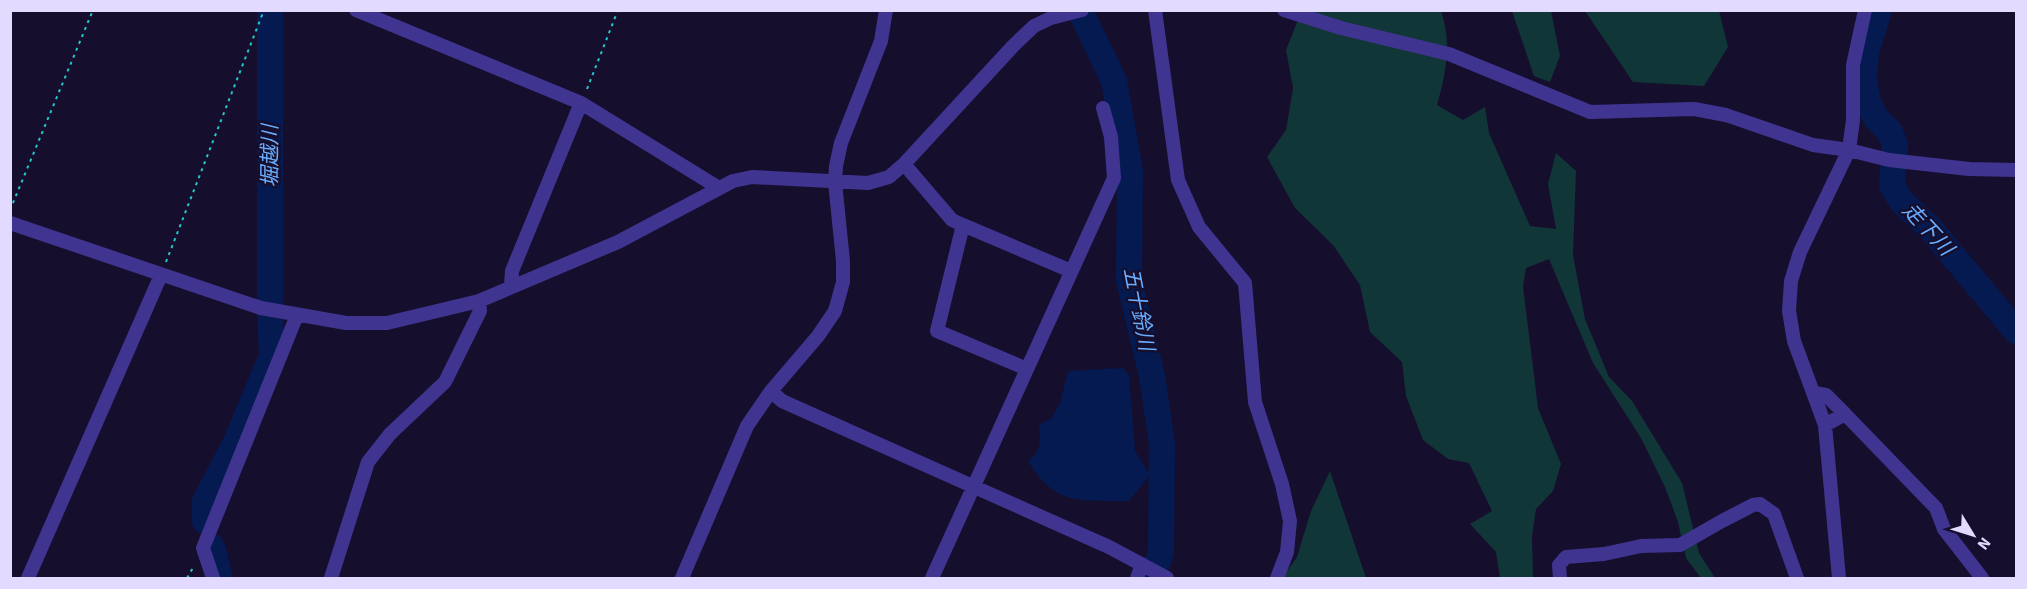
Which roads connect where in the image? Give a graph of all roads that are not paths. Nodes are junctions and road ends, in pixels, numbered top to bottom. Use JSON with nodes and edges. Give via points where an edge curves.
{"nodes":[{"id":1,"x":356,"y":10,"type":"edge"},
{"id":2,"x":886,"y":10,"type":"edge"},
{"id":3,"x":1155,"y":10,"type":"edge"},
{"id":4,"x":1284,"y":10,"type":"edge"},
{"id":5,"x":1865,"y":10,"type":"edge"},
{"id":6,"x":1076,"y":11,"type":"edge"},
{"id":7,"x":581,"y":103,"type":"junction"},
{"id":8,"x":1103,"y":108,"type":"dead end"},
{"id":9,"x":1849,"y":150,"type":"junction"},
{"id":10,"x":904,"y":164,"type":"junction"},
{"id":11,"x":2016,"y":170,"type":"edge"},
{"id":12,"x":835,"y":182,"type":"junction"},
{"id":13,"x":719,"y":188,"type":"junction"},
{"id":14,"x":10,"y":223,"type":"edge"},
{"id":15,"x":963,"y":225,"type":"junction"},
{"id":16,"x":1071,"y":271,"type":"junction"},
{"id":17,"x":161,"y":275,"type":"junction"},
{"id":18,"x":511,"y":285,"type":"junction"},
{"id":19,"x":479,"y":301,"type":"junction"},
{"id":20,"x":297,"y":315,"type":"junction"},
{"id":21,"x":1027,"y":369,"type":"junction"},
{"id":22,"x":771,"y":391,"type":"junction"},
{"id":23,"x":1815,"y":393,"type":"junction"},
{"id":24,"x":1845,"y":414,"type":"junction"},
{"id":25,"x":1825,"y":425,"type":"junction"},
{"id":26,"x":975,"y":486,"type":"junction"},
{"id":27,"x":1155,"y":571,"type":"edge"},
{"id":28,"x":28,"y":579,"type":"edge"},
{"id":29,"x":213,"y":579,"type":"edge"},
{"id":30,"x":331,"y":579,"type":"edge"},
{"id":31,"x":682,"y":579,"type":"edge"},
{"id":32,"x":932,"y":579,"type":"edge"},
{"id":33,"x":1137,"y":579,"type":"edge"},
{"id":34,"x":1277,"y":579,"type":"edge"},
{"id":35,"x":1560,"y":579,"type":"edge"},
{"id":36,"x":1797,"y":579,"type":"edge"},
{"id":37,"x":1839,"y":579,"type":"edge"},
{"id":38,"x":1982,"y":579,"type":"edge"}],
"edges":[{"from":1,"to":7,"type":"street"},
{"from":2,"to":12,"type":"street","via":[[881,41],[841,143]]},
{"from":3,"to":34,"type":"street","via":[[1178,180],[1199,227],[1245,283],[1256,402],[1290,521],[1287,552]]},
{"from":4,"to":9,"type":"street","via":[[1449,54],[1590,112],[1694,109],[1726,115],[1813,145]]},
{"from":5,"to":9,"type":"street","via":[[1853,65],[1854,120]]},
{"from":6,"to":10,"type":"street","via":[[1035,26],[1020,39]]},
{"from":7,"to":13,"type":"street"},
{"from":7,"to":18,"type":"street","via":[[512,271]]},
{"from":8,"to":16,"type":"street","via":[[1111,137],[1114,178]]},
{"from":9,"to":11,"type":"street","via":[[1889,160],[1969,170]]},
{"from":9,"to":23,"type":"street","via":[[1800,252],[1791,281],[1789,311],[1794,342]]},
{"from":10,"to":12,"type":"street","via":[[889,177],[868,183]]},
{"from":10,"to":15,"type":"street","via":[[952,220]]},
{"from":12,"to":13,"type":"street","via":[[752,177]]},
{"from":12,"to":22,"type":"street","via":[[843,261],[843,282],[835,311]]},
{"from":13,"to":18,"type":"street","via":[[618,242]]},
{"from":14,"to":17,"type":"street"},
{"from":15,"to":16,"type":"street"},
{"from":15,"to":21,"type":"street","via":[[937,331]]},
{"from":16,"to":21,"type":"street"},
{"from":17,"to":20,"type":"street","via":[[261,308]]},
{"from":17,"to":28,"type":"street"},
{"from":18,"to":19,"type":"street"},
{"from":19,"to":20,"type":"street","via":[[387,323],[346,323]]},
{"from":19,"to":30,"type":"street","via":[[480,311],[445,382],[390,434],[368,462]]},
{"from":20,"to":29,"type":"street","via":[[203,548]]},
{"from":21,"to":26,"type":"street"},
{"from":22,"to":26,"type":"street","via":[[782,401]]},
{"from":22,"to":31,"type":"street","via":[[747,426]]},
{"from":23,"to":24,"type":"street","via":[[1826,396]]},
{"from":23,"to":25,"type":"street"},
{"from":24,"to":25,"type":"street"},
{"from":24,"to":38,"type":"street","via":[[1936,508],[1944,529]]},
{"from":25,"to":37,"type":"street"},
{"from":26,"to":27,"type":"street"},
{"from":26,"to":32,"type":"street"},
{"from":27,"to":33,"type":"street"},
{"from":35,"to":36,"type":"street","via":[[1559,565],[1566,557],[1641,546],[1680,545],[1760,504],[1774,514]]}]}
